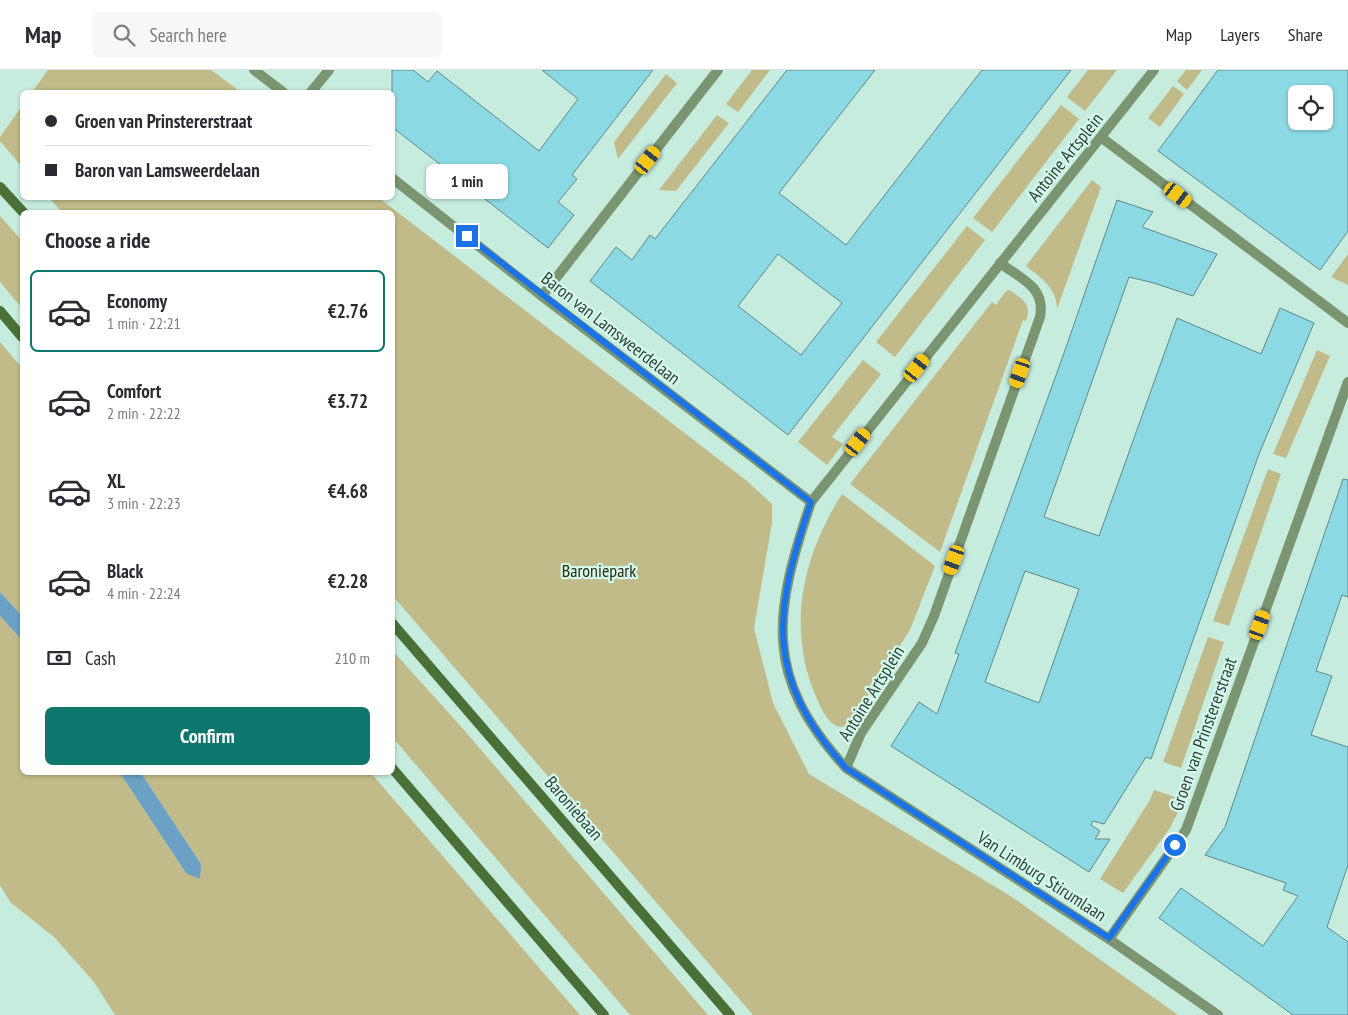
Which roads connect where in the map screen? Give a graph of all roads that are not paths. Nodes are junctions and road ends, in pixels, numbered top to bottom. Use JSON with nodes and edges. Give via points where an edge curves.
{"nodes":[{"id":1,"x":254,"y":70,"type":"edge"},
{"id":2,"x":329,"y":70,"type":"edge"},
{"id":3,"x":718,"y":70,"type":"edge"},
{"id":4,"x":1154,"y":70,"type":"edge"},
{"id":5,"x":280,"y":90,"type":"edge"},
{"id":6,"x":313,"y":90,"type":"edge"},
{"id":7,"x":1102,"y":138,"type":"junction"},
{"id":8,"x":395,"y":180,"type":"edge"},
{"id":9,"x":0,"y":187,"type":"edge"},
{"id":10,"x":21,"y":210,"type":"edge"},
{"id":11,"x":1000,"y":263,"type":"junction"},
{"id":12,"x":542,"y":296,"type":"junction"},
{"id":13,"x":0,"y":311,"type":"edge"},
{"id":14,"x":1348,"y":323,"type":"edge"},
{"id":15,"x":20,"y":335,"type":"edge"},
{"id":16,"x":1348,"y":382,"type":"edge"},
{"id":17,"x":811,"y":502,"type":"junction"},
{"id":18,"x":395,"y":626,"type":"edge"},
{"id":19,"x":846,"y":768,"type":"junction"},
{"id":20,"x":395,"y":771,"type":"edge"},
{"id":21,"x":1109,"y":938,"type":"junction"},
{"id":22,"x":604,"y":1015,"type":"edge"},
{"id":23,"x":730,"y":1015,"type":"edge"},
{"id":24,"x":1218,"y":1015,"type":"edge"}],
"edges":[{"from":1,"to":5,"type":"street"},
{"from":2,"to":6,"type":"street"},
{"from":3,"to":12,"type":"street"},
{"from":4,"to":7,"type":"street","name":"Antoine Artsplein"},
{"from":7,"to":11,"type":"street","name":"Antoine Artsplein"},
{"from":7,"to":14,"type":"street"},
{"from":8,"to":12,"type":"street","name":"Baron van Lamsweerdelaan"},
{"from":9,"to":10,"type":"main road"},
{"from":11,"to":17,"type":"street","name":"Antoine Artsplein"},
{"from":11,"to":19,"type":"street","name":"Antoine Artsplein","via":[[1038,292],[1042,300],[1040,316],[934,616],[922,643],[861,733]]},
{"from":12,"to":17,"type":"street","name":"Baron van Lamsweerdelaan"},
{"from":13,"to":15,"type":"main road"},
{"from":16,"to":21,"type":"street","name":"Groen van Prinstererstraat","via":[[1186,830]]},
{"from":17,"to":19,"type":"street","name":"Antoine Artsplein","via":[[783,600],[782,638],[788,675],[800,706],[822,742]]},
{"from":18,"to":23,"type":"main road","name":"Baroniebaan"},
{"from":19,"to":21,"type":"street","name":"Van Limburg Stirumlaan"},
{"from":20,"to":22,"type":"main road"},
{"from":21,"to":24,"type":"street","name":"Van Limburg Stirumlaan"}]}
